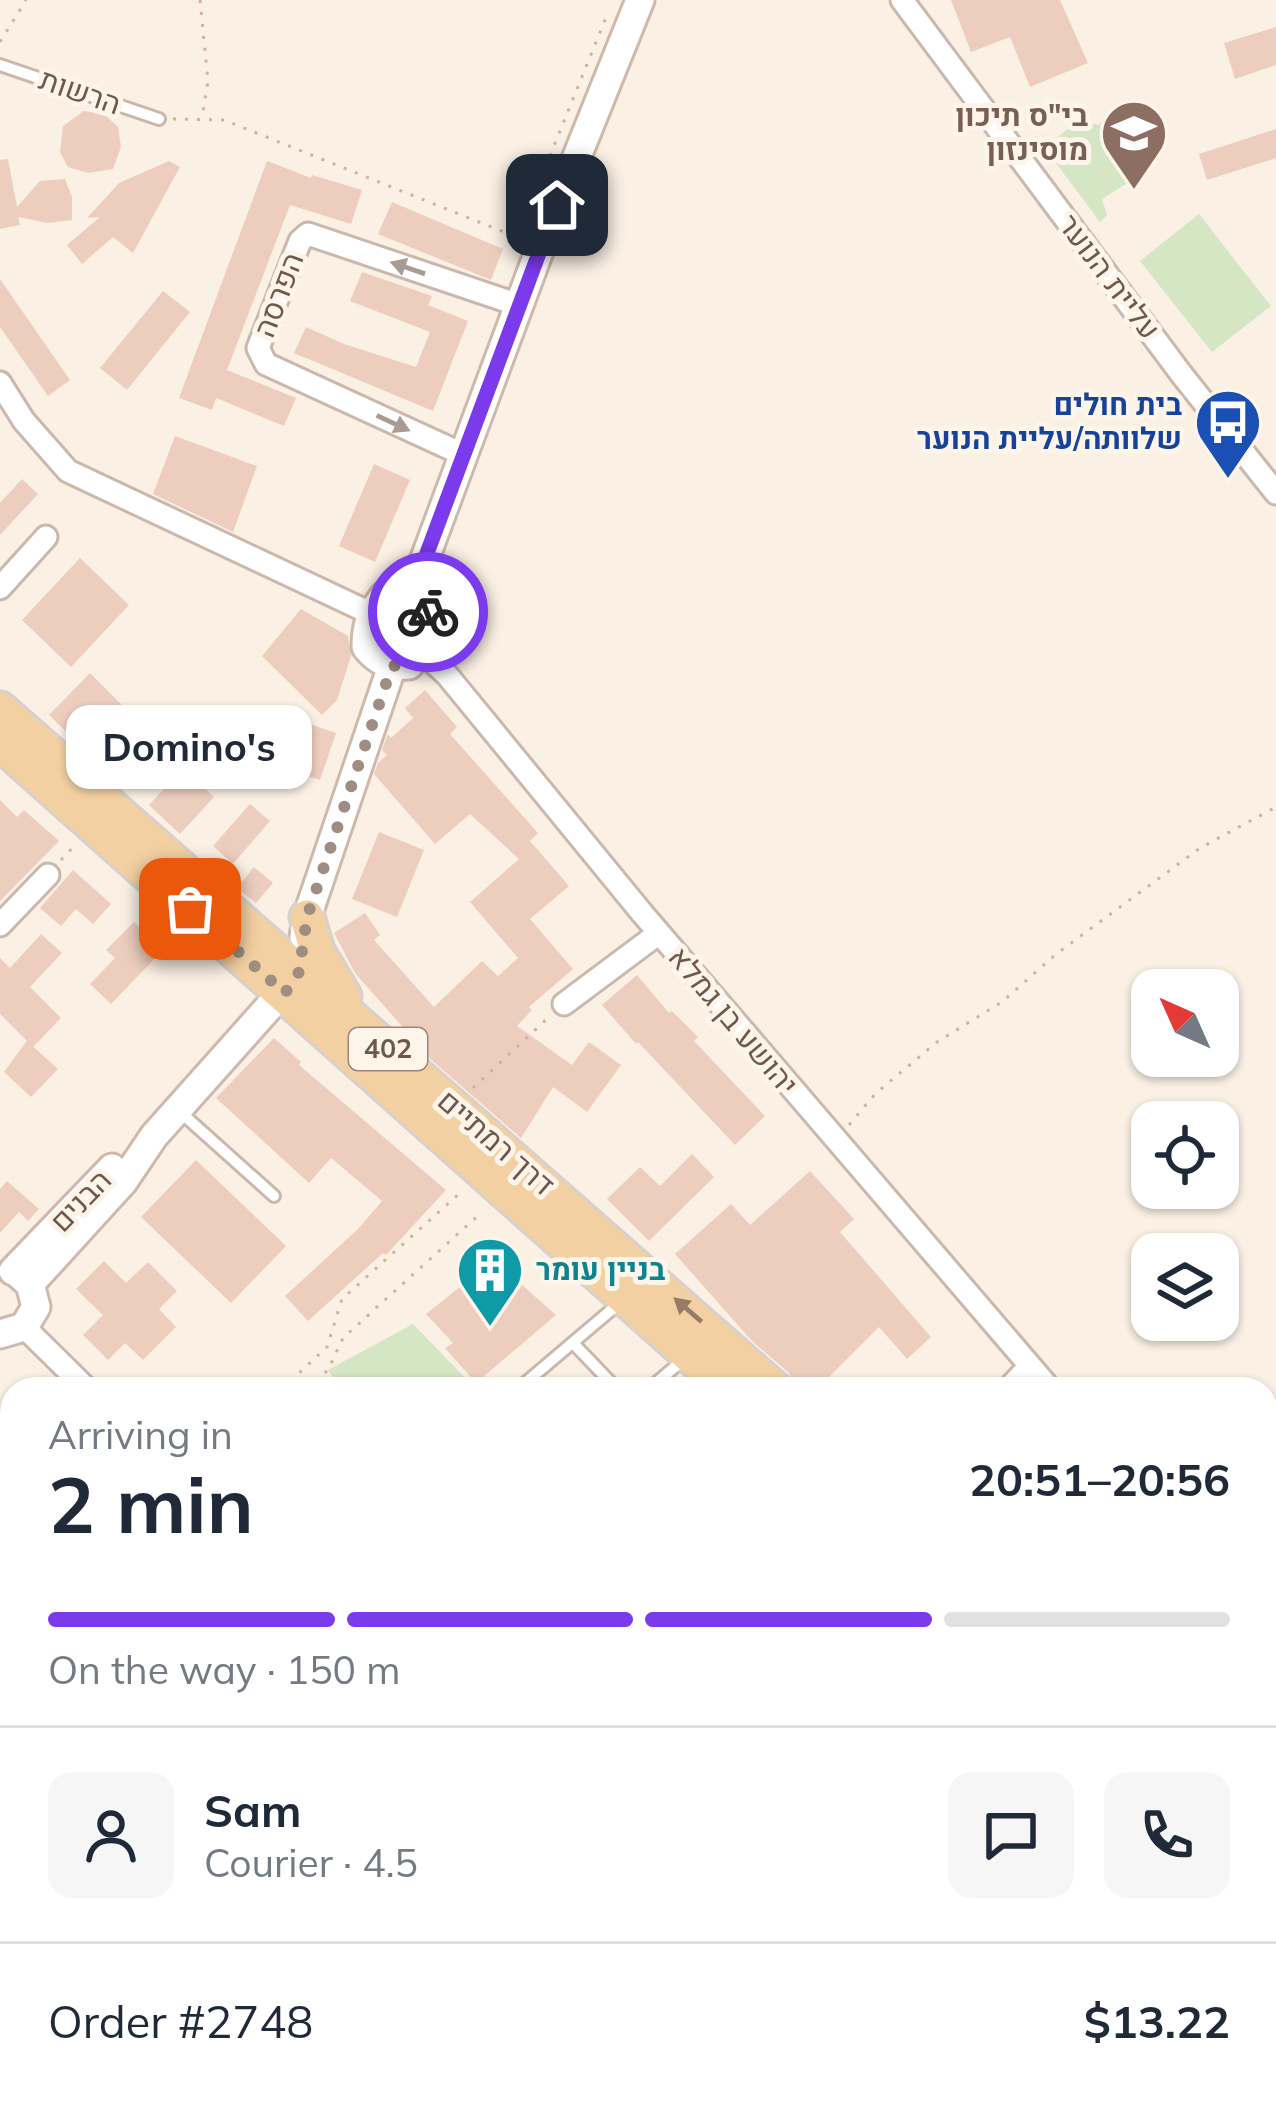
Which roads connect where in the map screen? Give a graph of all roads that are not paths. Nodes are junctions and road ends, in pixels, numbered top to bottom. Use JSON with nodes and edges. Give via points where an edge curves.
{"nodes":[{"id":1,"x":640,"y":0,"type":"edge"},
{"id":2,"x":902,"y":0,"type":"edge"},
{"id":3,"x":0,"y":65,"type":"edge"},
{"id":4,"x":159,"y":119,"type":"road end"},
{"id":5,"x":519,"y":304,"type":"junction"},
{"id":6,"x":0,"y":382,"type":"edge"},
{"id":7,"x":462,"y":454,"type":"junction"},
{"id":8,"x":1276,"y":493,"type":"edge"},
{"id":9,"x":46,"y":538,"type":"dead end"},
{"id":10,"x":0,"y":588,"type":"edge"},
{"id":11,"x":411,"y":596,"type":"junction"},
{"id":12,"x":370,"y":613,"type":"junction"},
{"id":13,"x":420,"y":650,"type":"junction"},
{"id":14,"x":392,"y":666,"type":"junction"},
{"id":15,"x":0,"y":709,"type":"edge"},
{"id":16,"x":0,"y":743,"type":"edge"},
{"id":17,"x":48,"y":875,"type":"road end"},
{"id":18,"x":307,"y":917,"type":"junction"},
{"id":19,"x":247,"y":925,"type":"junction"},
{"id":20,"x":0,"y":926,"type":"edge"},
{"id":21,"x":659,"y":933,"type":"junction"},
{"id":22,"x":292,"y":982,"type":"junction"},
{"id":23,"x":564,"y":1004,"type":"road end"},
{"id":24,"x":366,"y":1030,"type":"junction"},
{"id":25,"x":178,"y":1110,"type":"junction"},
{"id":26,"x":274,"y":1196,"type":"dead end"},
{"id":27,"x":14,"y":1275,"type":"edge"},
{"id":28,"x":625,"y":1298,"type":"junction"},
{"id":29,"x":12,"y":1330,"type":"edge"},
{"id":30,"x":572,"y":1343,"type":"junction"},
{"id":31,"x":688,"y":1355,"type":"junction"},
{"id":32,"x":1029,"y":1367,"type":"junction"},
{"id":33,"x":72,"y":1377,"type":"edge"},
{"id":34,"x":532,"y":1377,"type":"edge"},
{"id":35,"x":605,"y":1377,"type":"edge"},
{"id":36,"x":663,"y":1377,"type":"edge"},
{"id":37,"x":713,"y":1377,"type":"edge"},
{"id":38,"x":761,"y":1377,"type":"edge"},
{"id":39,"x":1019,"y":1377,"type":"edge"},
{"id":40,"x":1039,"y":1377,"type":"edge"}],
"edges":[{"from":1,"to":5,"type":"main road"},
{"from":2,"to":8,"type":"street","name":"עליית הנוער"},
{"from":3,"to":4,"type":"lane","name":"הרשות"},
{"from":5,"to":7,"type":"main road"},
{"from":5,"to":7,"type":"street","name":"הפרסה","one_way":true,"via":[[308,234],[257,349],[266,364]]},
{"from":6,"to":12,"type":"street","via":[[68,471]]},
{"from":7,"to":11,"type":"main road"},
{"from":9,"to":10,"type":"street"},
{"from":11,"to":12,"type":"main road","via":[[385,595]]},
{"from":11,"to":13,"type":"main road","via":[[428,612]]},
{"from":12,"to":14,"type":"main road","via":[[366,646]]},
{"from":13,"to":14,"type":"main road","via":[[409,665]]},
{"from":13,"to":21,"type":"street","name":"יהושע בן גמלא"},
{"from":14,"to":18,"type":"main road"},
{"from":15,"to":19,"type":"main road","name":"דרך רמתיים","number":"402"},
{"from":16,"to":22,"type":"main road","name":"דרך רמתיים","number":"402"},
{"from":17,"to":20,"type":"street"},
{"from":18,"to":19,"type":"main road","via":[[296,935]]},
{"from":18,"to":22,"type":"main road"},
{"from":18,"to":24,"type":"main road","via":[[328,975]]},
{"from":19,"to":22,"type":"main road","name":"דרך רמתיים","number":"402"},
{"from":21,"to":23,"type":"street"},
{"from":21,"to":32,"type":"street","name":"יהושע בן גמלא"},
{"from":22,"to":24,"type":"main road","name":"דרך רמתיים","number":"402"},
{"from":22,"to":25,"type":"main road","name":"הבנים"},
{"from":22,"to":28,"type":"main road","name":"דרך רמתיים","number":"402"},
{"from":38,"to":24,"type":"main road","name":"דרך רמתיים","number":"402","one_way":true},
{"from":25,"to":26,"type":"lane"},
{"from":25,"to":27,"type":"main road","name":"הבנים","via":[[123,1182]]},
{"from":27,"to":29,"type":"main road","via":[[36,1307]]},
{"from":28,"to":30,"type":"lane"},
{"from":28,"to":31,"type":"main road","name":"דרך רמתיים","number":"402"},
{"from":29,"to":33,"type":"street"},
{"from":30,"to":34,"type":"lane"},
{"from":30,"to":35,"type":"lane"},
{"from":31,"to":36,"type":"lane"},
{"from":31,"to":37,"type":"main road","name":"דרך רמתיים","number":"402"},
{"from":32,"to":39,"type":"street"},
{"from":32,"to":40,"type":"street","name":"יהושע בן גמלא"}]}
